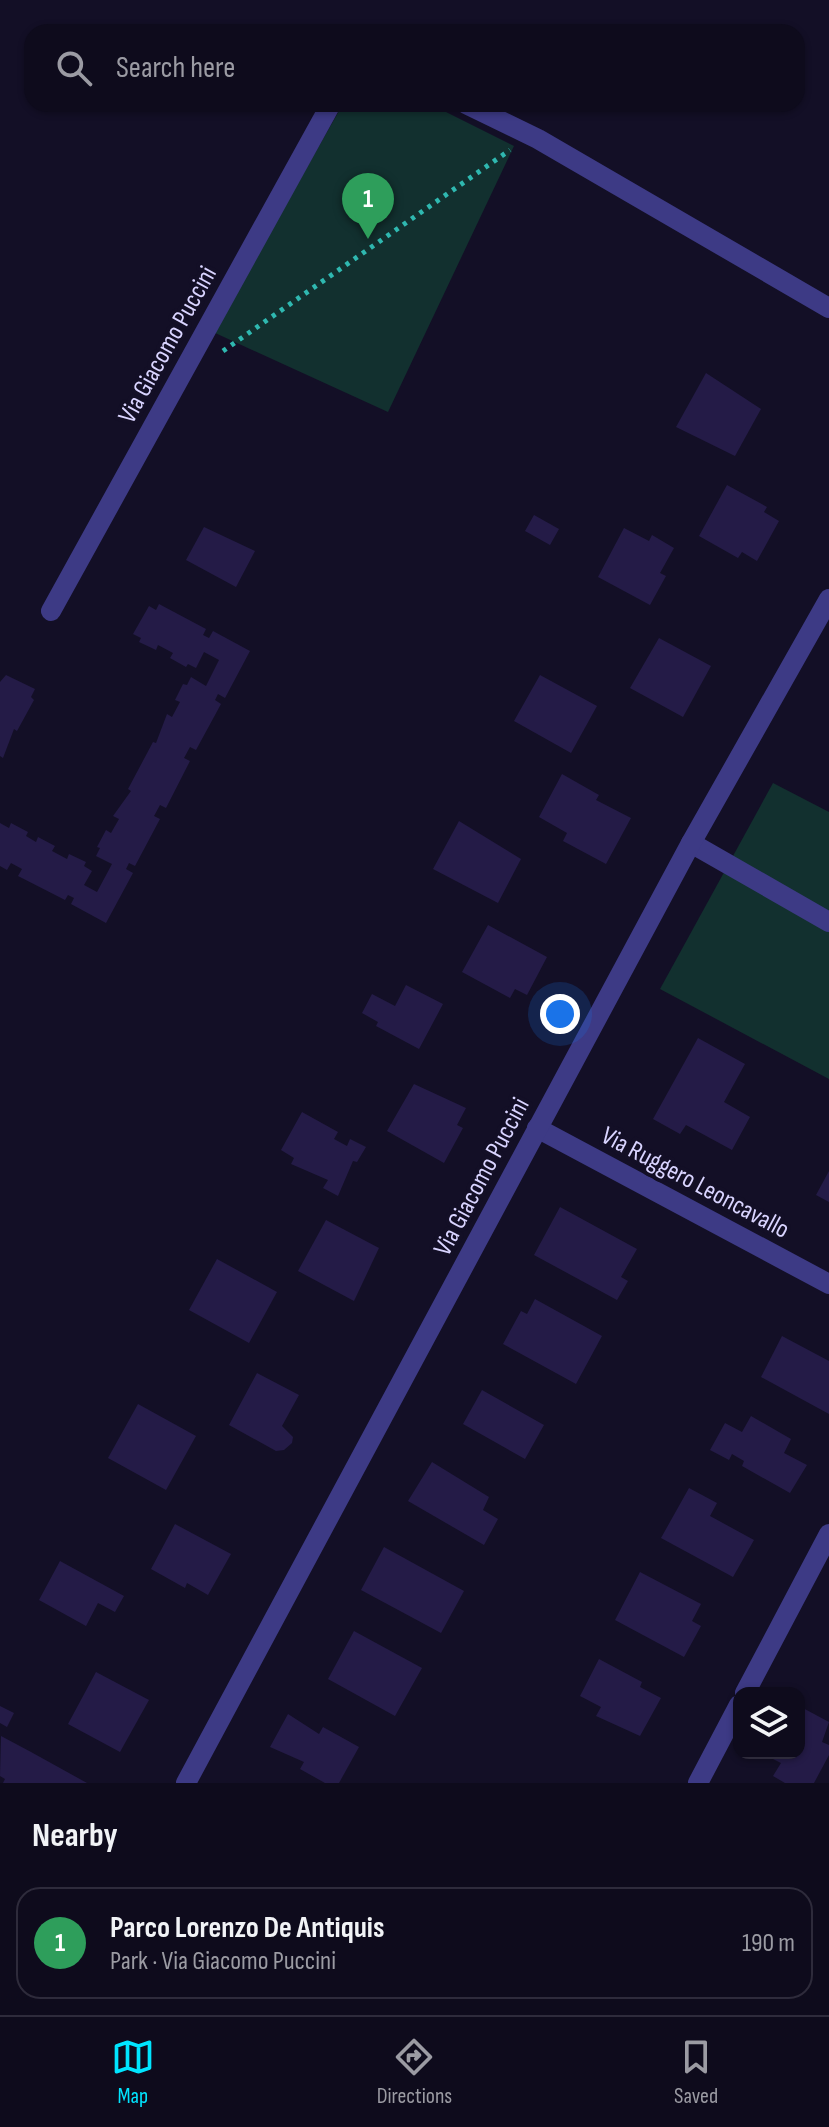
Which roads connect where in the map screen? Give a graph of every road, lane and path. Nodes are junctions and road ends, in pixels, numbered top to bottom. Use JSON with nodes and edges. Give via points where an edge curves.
{"nodes":[{"id":1,"x":327,"y":112,"type":"edge"},
{"id":2,"x":483,"y":112,"type":"edge"},
{"id":3,"x":530,"y":135,"type":"junction"},
{"id":4,"x":829,"y":308,"type":"edge"},
{"id":5,"x":217,"y":355,"type":"dead end"},
{"id":6,"x":829,"y":599,"type":"edge"},
{"id":7,"x":51,"y":611,"type":"dead end"},
{"id":8,"x":691,"y":843,"type":"junction"},
{"id":9,"x":829,"y":922,"type":"edge"},
{"id":10,"x":537,"y":1128,"type":"junction"},
{"id":11,"x":829,"y":1284,"type":"edge"},
{"id":12,"x":829,"y":1534,"type":"edge"},
{"id":13,"x":748,"y":1687,"type":"edge"},
{"id":14,"x":733,"y":1716,"type":"edge"},
{"id":15,"x":186,"y":1783,"type":"edge"},
{"id":16,"x":698,"y":1783,"type":"edge"}],
"edges":[{"from":1,"to":7,"type":"street","name":"Via Giacomo Puccini"},
{"from":2,"to":3,"type":"street"},
{"from":3,"to":4,"type":"street"},
{"from":3,"to":5,"type":"path"},
{"from":6,"to":8,"type":"street","name":"Via Giacomo Puccini"},
{"from":8,"to":9,"type":"street"},
{"from":8,"to":10,"type":"street","name":"Via Giacomo Puccini"},
{"from":10,"to":11,"type":"street","name":"Via Ruggero Leoncavallo"},
{"from":10,"to":15,"type":"street","name":"Via Giacomo Puccini"},
{"from":12,"to":13,"type":"street"},
{"from":14,"to":16,"type":"street"}]}
